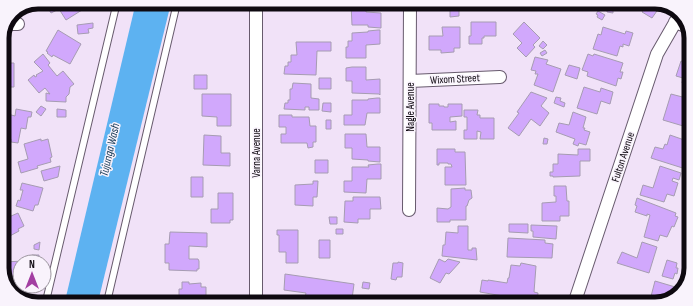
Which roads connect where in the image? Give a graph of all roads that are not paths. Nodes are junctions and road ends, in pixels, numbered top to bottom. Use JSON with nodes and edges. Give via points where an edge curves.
{"nodes":[{"id":1,"x":115,"y":9,"type":"edge"},
{"id":2,"x":177,"y":9,"type":"edge"},
{"id":3,"x":256,"y":9,"type":"edge"},
{"id":4,"x":410,"y":9,"type":"edge"},
{"id":5,"x":677,"y":19,"type":"edge"},
{"id":6,"x":500,"y":77,"type":"dead end"},
{"id":7,"x":410,"y":81,"type":"junction"},
{"id":8,"x":409,"y":210,"type":"dead end"},
{"id":9,"x":47,"y":297,"type":"edge"},
{"id":10,"x":107,"y":297,"type":"edge"},
{"id":11,"x":256,"y":297,"type":"edge"},
{"id":12,"x":576,"y":297,"type":"edge"}],
"edges":[{"from":1,"to":9,"type":"lane"},
{"from":2,"to":10,"type":"lane"},
{"from":3,"to":11,"type":"street","name":"Varna Avenue"},
{"from":4,"to":7,"type":"street","name":"Nagle Avenue"},
{"from":5,"to":12,"type":"street","name":"Fulton Avenue","via":[[657,54]]},
{"from":6,"to":7,"type":"street","name":"Wixom Street"},
{"from":7,"to":8,"type":"street","name":"Nagle Avenue"}]}
